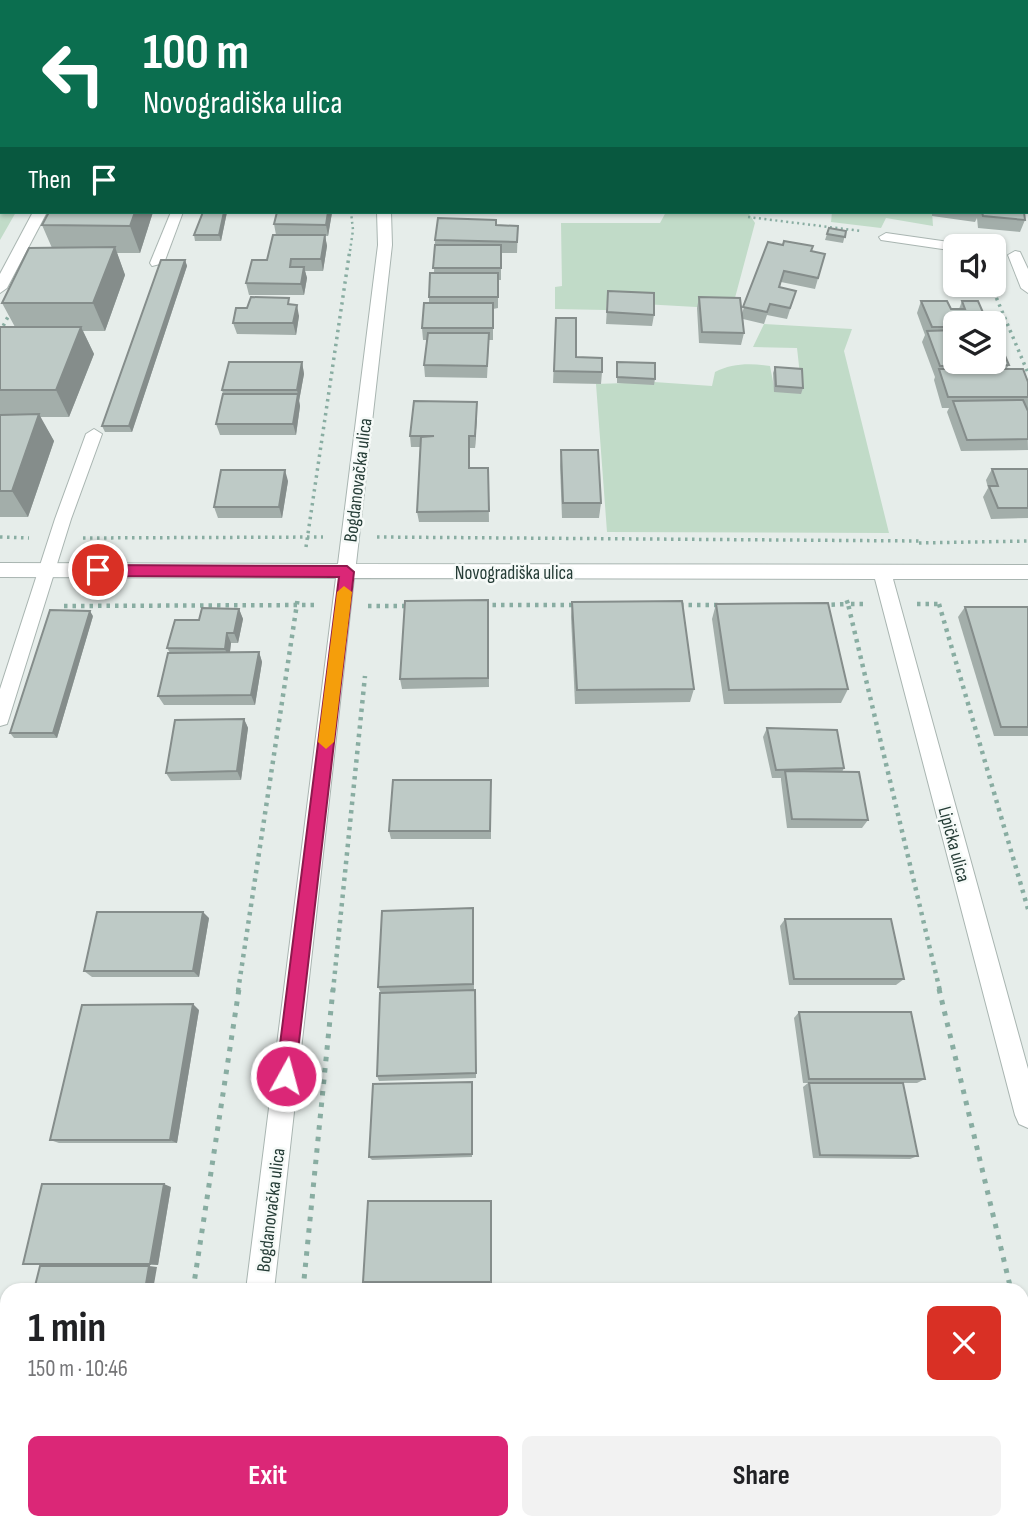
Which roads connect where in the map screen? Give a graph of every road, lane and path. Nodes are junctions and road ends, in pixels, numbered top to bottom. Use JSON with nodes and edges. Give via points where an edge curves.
{"nodes":[{"id":1,"x":39,"y":214,"type":"edge"},
{"id":2,"x":176,"y":214,"type":"edge"},
{"id":3,"x":351,"y":214,"type":"edge"},
{"id":4,"x":384,"y":214,"type":"edge"},
{"id":5,"x":748,"y":217,"type":"dead end"},
{"id":6,"x":886,"y":237,"type":"joint"},
{"id":7,"x":943,"y":245,"type":"edge"},
{"id":8,"x":1016,"y":256,"type":"edge"},
{"id":9,"x":157,"y":263,"type":"edge"},
{"id":10,"x":0,"y":288,"type":"edge"},
{"id":11,"x":1028,"y":288,"type":"edge"},
{"id":12,"x":996,"y":297,"type":"edge"},
{"id":13,"x":1028,"y":373,"type":"edge"},
{"id":14,"x":94,"y":434,"type":"dead end"},
{"id":15,"x":380,"y":523,"type":"dead end"},
{"id":16,"x":0,"y":537,"type":"edge"},
{"id":17,"x":307,"y":537,"type":"junction"},
{"id":18,"x":351,"y":537,"type":"junction"},
{"id":19,"x":379,"y":537,"type":"junction"},
{"id":20,"x":57,"y":538,"type":"junction"},
{"id":21,"x":919,"y":541,"type":"junction"},
{"id":22,"x":1028,"y":541,"type":"edge"},
{"id":23,"x":0,"y":570,"type":"edge"},
{"id":24,"x":47,"y":570,"type":"junction"},
{"id":25,"x":302,"y":572,"type":"junction"},
{"id":26,"x":347,"y":572,"type":"junction"},
{"id":27,"x":882,"y":572,"type":"junction"},
{"id":28,"x":930,"y":572,"type":"junction"},
{"id":29,"x":1028,"y":572,"type":"edge"},
{"id":30,"x":374,"y":573,"type":"junction"},
{"id":31,"x":820,"y":604,"type":"edge"},
{"id":32,"x":848,"y":604,"type":"junction"},
{"id":33,"x":890,"y":604,"type":"junction"},
{"id":34,"x":939,"y":604,"type":"junction"},
{"id":35,"x":296,"y":605,"type":"junction"},
{"id":36,"x":343,"y":605,"type":"junction"},
{"id":37,"x":582,"y":605,"type":"edge"},
{"id":38,"x":666,"y":605,"type":"edge"},
{"id":39,"x":722,"y":605,"type":"edge"},
{"id":40,"x":35,"y":606,"type":"junction"},
{"id":41,"x":372,"y":606,"type":"junction"},
{"id":42,"x":414,"y":606,"type":"edge"},
{"id":43,"x":470,"y":606,"type":"edge"},
{"id":44,"x":371,"y":620,"type":"dead end"},
{"id":45,"x":365,"y":674,"type":"dead end"},
{"id":46,"x":0,"y":718,"type":"edge"},
{"id":47,"x":1028,"y":909,"type":"edge"},
{"id":48,"x":1028,"y":1115,"type":"edge"},
{"id":49,"x":194,"y":1283,"type":"edge"},
{"id":50,"x":261,"y":1283,"type":"edge"},
{"id":51,"x":304,"y":1283,"type":"edge"},
{"id":52,"x":1009,"y":1283,"type":"edge"}],
"edges":[{"from":1,"to":10,"type":"street"},
{"from":2,"to":9,"type":"lane"},
{"from":3,"to":17,"type":"path","via":[[353,230]]},
{"from":4,"to":18,"type":"street","name":"Bogdanovačka ulica","via":[[385,245]]},
{"from":5,"to":6,"type":"path"},
{"from":6,"to":7,"type":"street"},
{"from":8,"to":11,"type":"street"},
{"from":12,"to":13,"type":"path"},
{"from":14,"to":20,"type":"lane"},
{"from":15,"to":19,"type":"path"},
{"from":16,"to":20,"type":"path"},
{"from":17,"to":18,"type":"path"},
{"from":17,"to":20,"type":"path"},
{"from":17,"to":25,"type":"path"},
{"from":18,"to":19,"type":"path"},
{"from":18,"to":26,"type":"street","name":"Bogdanovačka ulica"},
{"from":19,"to":21,"type":"path"},
{"from":19,"to":30,"type":"path"},
{"from":20,"to":24,"type":"lane"},
{"from":21,"to":22,"type":"path"},
{"from":21,"to":28,"type":"path"},
{"from":23,"to":24,"type":"street","name":"Novogradiška ulica"},
{"from":24,"to":25,"type":"street","name":"Novogradiška ulica"},
{"from":24,"to":40,"type":"lane"},
{"from":25,"to":26,"type":"street","name":"Novogradiška ulica"},
{"from":25,"to":35,"type":"path"},
{"from":26,"to":30,"type":"street","name":"Novogradiška ulica"},
{"from":26,"to":36,"type":"street","name":"Bogdanovačka ulica"},
{"from":27,"to":28,"type":"street","name":"Novogradiška ulica"},
{"from":27,"to":30,"type":"street","name":"Novogradiška ulica"},
{"from":27,"to":33,"type":"street","name":"Lipička ulica"},
{"from":28,"to":29,"type":"street","name":"Novogradiška ulica"},
{"from":28,"to":34,"type":"path"},
{"from":30,"to":41,"type":"path"},
{"from":31,"to":32,"type":"path"},
{"from":32,"to":33,"type":"path"},
{"from":32,"to":52,"type":"path"},
{"from":33,"to":34,"type":"path"},
{"from":33,"to":48,"type":"street","name":"Lipička ulica"},
{"from":34,"to":47,"type":"path"},
{"from":35,"to":36,"type":"path"},
{"from":35,"to":40,"type":"path"},
{"from":35,"to":49,"type":"path"},
{"from":36,"to":41,"type":"path"},
{"from":36,"to":50,"type":"street","name":"Bogdanovačka ulica"},
{"from":37,"to":43,"type":"path"},
{"from":38,"to":39,"type":"path"},
{"from":40,"to":46,"type":"lane"},
{"from":41,"to":42,"type":"path"},
{"from":41,"to":44,"type":"path"},
{"from":45,"to":51,"type":"path"}]}
